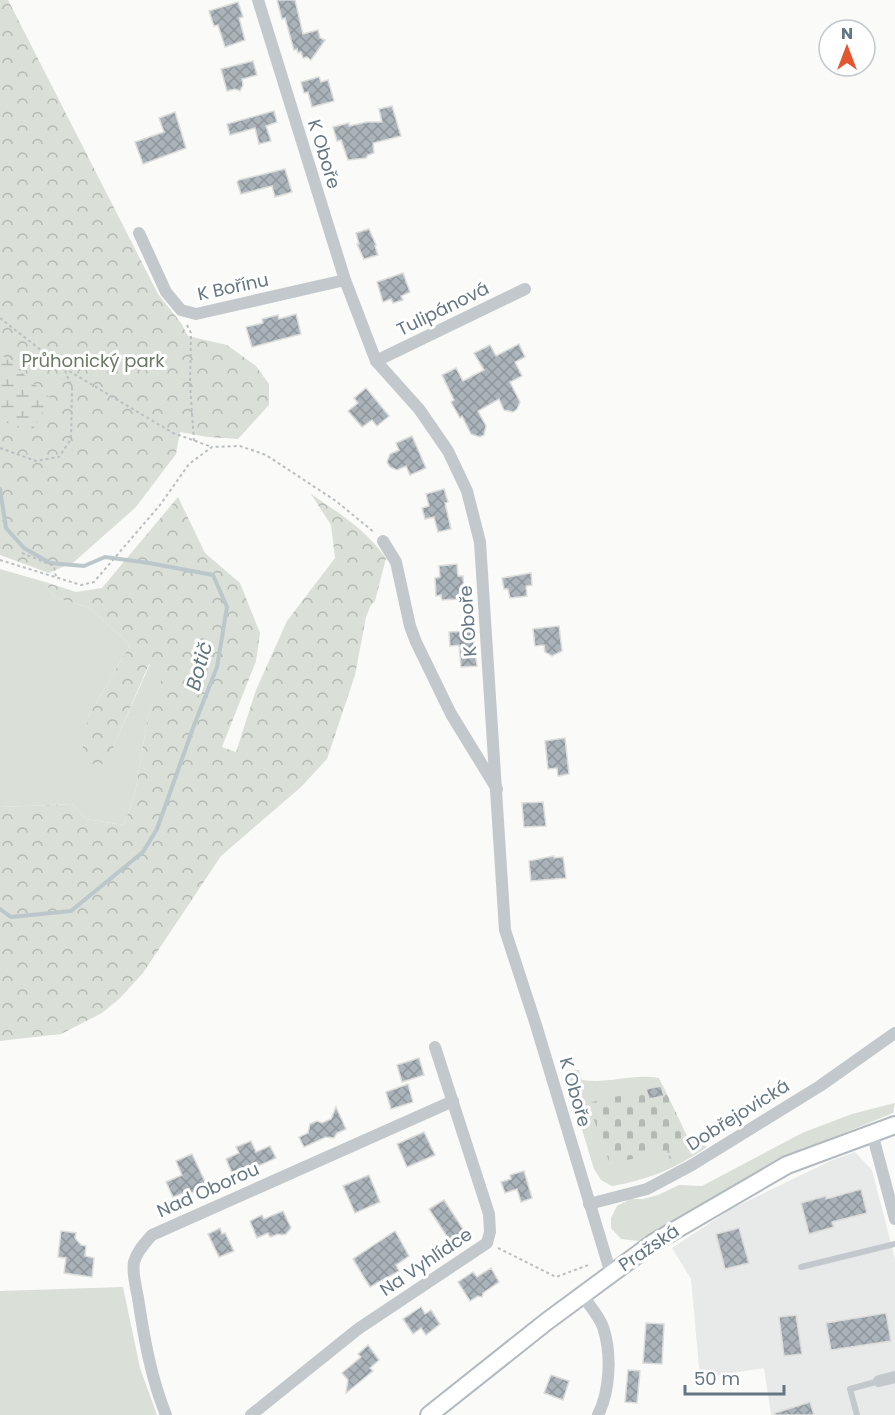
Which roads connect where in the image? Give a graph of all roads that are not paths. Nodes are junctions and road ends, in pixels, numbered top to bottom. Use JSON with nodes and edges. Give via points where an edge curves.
{"nodes":[{"id":1,"x":258,"y":0,"type":"edge"},
{"id":2,"x":139,"y":232,"type":"dead end"},
{"id":3,"x":345,"y":280,"type":"junction"},
{"id":4,"x":525,"y":289,"type":"dead end"},
{"id":5,"x":376,"y":361,"type":"junction"},
{"id":6,"x":383,"y":541,"type":"road end"},
{"id":7,"x":498,"y":790,"type":"junction"},
{"id":8,"x":895,"y":1033,"type":"edge"},
{"id":9,"x":435,"y":1047,"type":"dead end"},
{"id":10,"x":453,"y":1101,"type":"junction"},
{"id":11,"x":895,"y":1125,"type":"edge"},
{"id":12,"x":872,"y":1133,"type":"junction"},
{"id":13,"x":589,"y":1204,"type":"junction"},
{"id":14,"x":895,"y":1219,"type":"edge"},
{"id":15,"x":895,"y":1244,"type":"edge"},
{"id":16,"x":801,"y":1267,"type":"dead end"},
{"id":17,"x":611,"y":1274,"type":"junction"},
{"id":18,"x":583,"y":1296,"type":"junction"},
{"id":19,"x":895,"y":1377,"type":"edge"},
{"id":20,"x":879,"y":1381,"type":"joint"},
{"id":21,"x":605,"y":1401,"type":"junction"},
{"id":22,"x":166,"y":1415,"type":"edge"},
{"id":23,"x":251,"y":1415,"type":"edge"},
{"id":24,"x":429,"y":1415,"type":"edge"},
{"id":25,"x":598,"y":1415,"type":"edge"},
{"id":26,"x":605,"y":1415,"type":"edge"},
{"id":27,"x":856,"y":1415,"type":"edge"}],
"edges":[{"from":1,"to":3,"type":"street","name":"K Oboře"},
{"from":2,"to":3,"type":"street","name":"K Bořínu","via":[[166,292],[180,310],[196,315]]},
{"from":3,"to":5,"type":"street","name":"K Oboře"},
{"from":4,"to":5,"type":"street","name":"Tulipánová"},
{"from":5,"to":7,"type":"street","name":"K Oboře","via":[[442,442],[467,491],[480,542]]},
{"from":6,"to":7,"type":"street","via":[[396,562],[416,642],[452,714]]},
{"from":7,"to":13,"type":"street","name":"K Oboře","via":[[506,930]]},
{"from":8,"to":13,"type":"street","name":"Dobřejovická","via":[[820,1086],[692,1165],[647,1189]]},
{"from":9,"to":10,"type":"street","name":"Na Vyhlídce"},
{"from":10,"to":22,"type":"street","name":"Nad Oborou","via":[[152,1235],[134,1262],[135,1281],[144,1336]]},
{"from":10,"to":23,"type":"street","name":"Na Vyhlídce","via":[[489,1214],[487,1243],[358,1329]]},
{"from":11,"to":12,"type":"main road","name":"Pražská"},
{"from":12,"to":14,"type":"street"},
{"from":12,"to":17,"type":"main road","name":"Pražská","via":[[787,1165],[653,1243]]},
{"from":13,"to":17,"type":"street","name":"K Oboře"},
{"from":15,"to":16,"type":"lane"},
{"from":17,"to":18,"type":"main road","name":"Pražská"},
{"from":18,"to":21,"type":"street","via":[[603,1326],[608,1355]]},
{"from":18,"to":24,"type":"main road","name":"Pražská"},
{"from":19,"to":20,"type":"street"},
{"from":20,"to":27,"type":"lane","via":[[850,1389]]},
{"from":21,"to":25,"type":"street"},
{"from":21,"to":26,"type":"street"}]}
